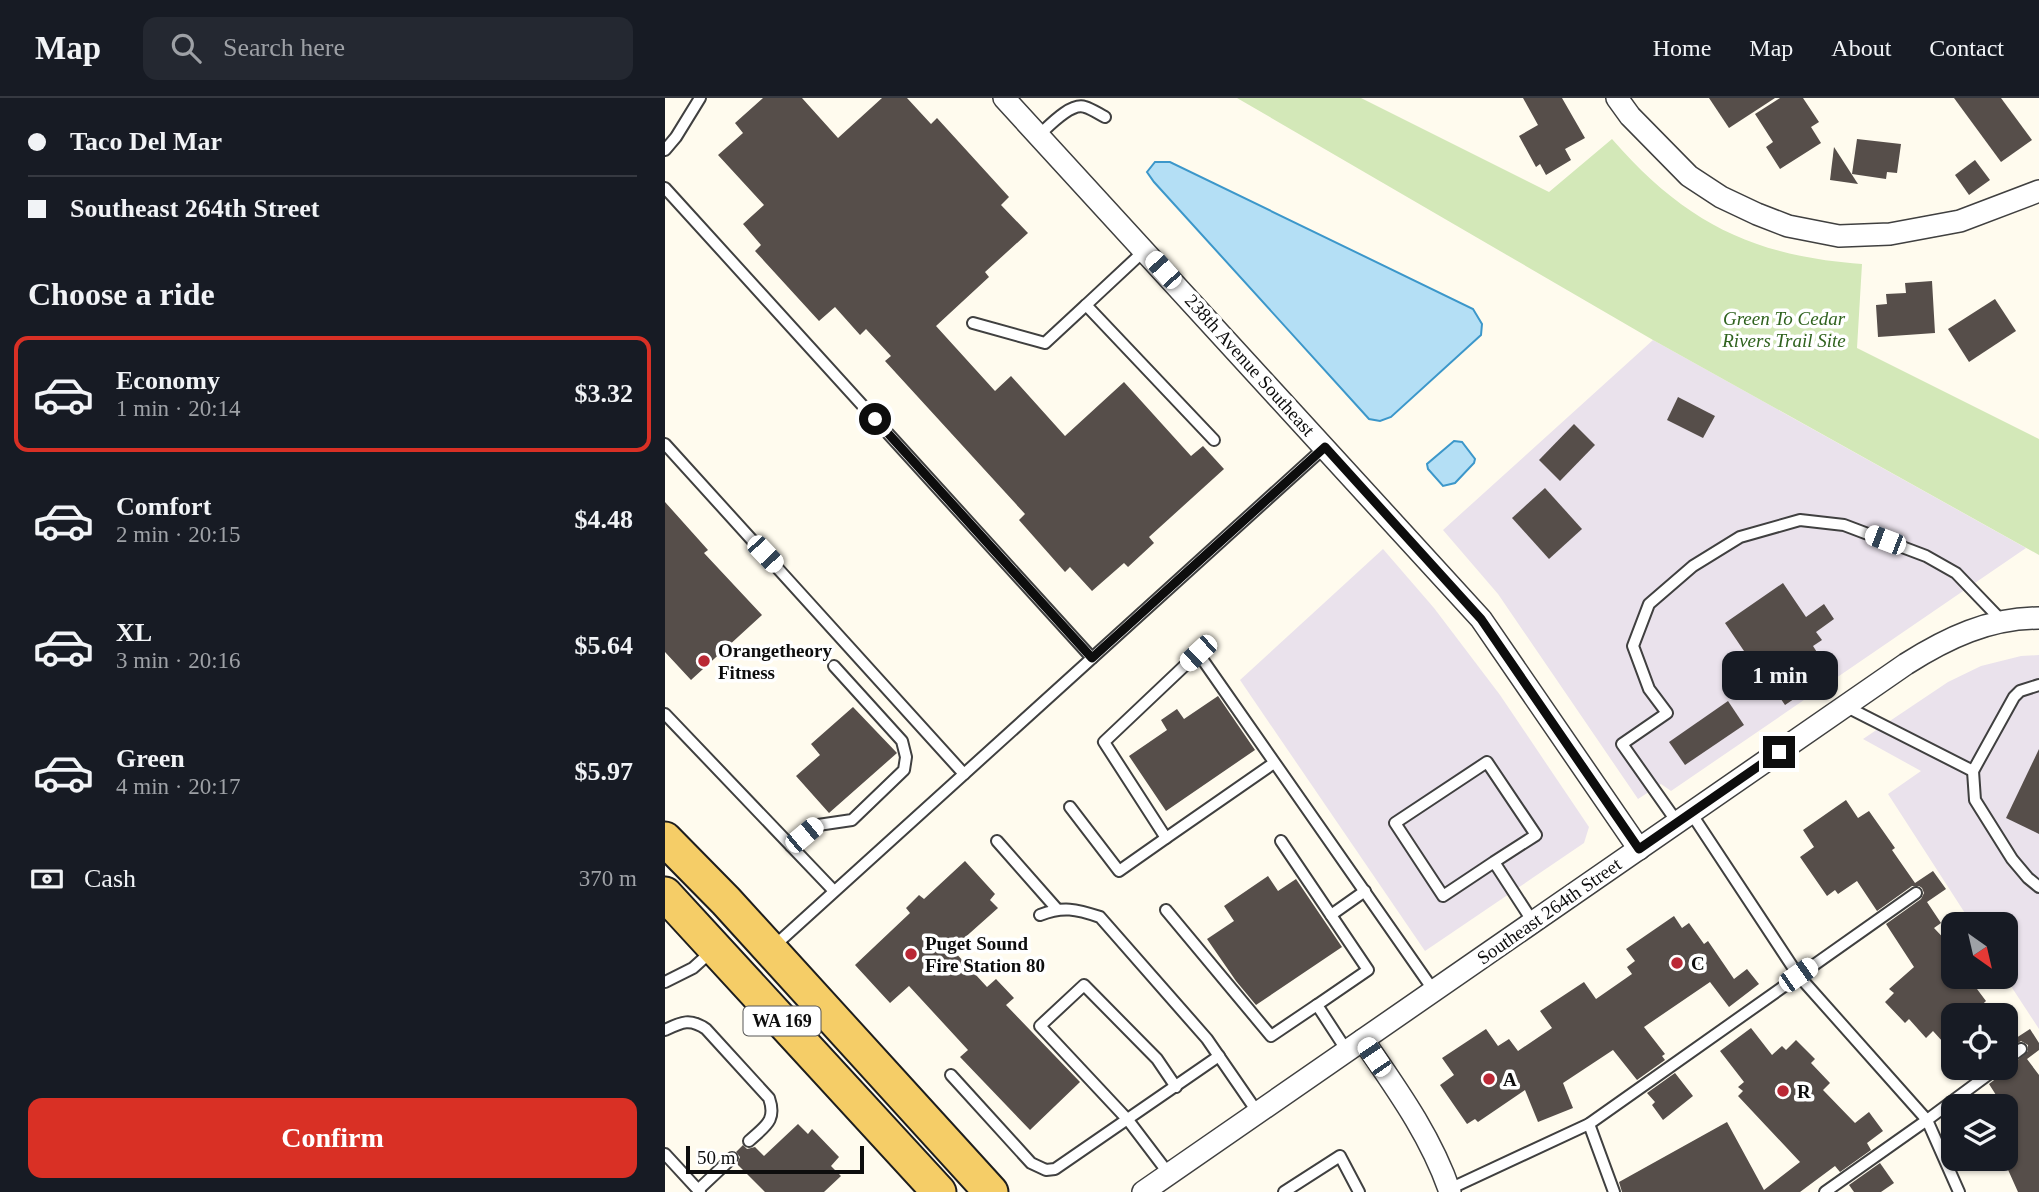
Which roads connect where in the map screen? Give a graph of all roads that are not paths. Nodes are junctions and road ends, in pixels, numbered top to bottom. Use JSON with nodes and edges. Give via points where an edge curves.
{"nodes":[{"id":1,"x":700,"y":98,"type":"edge"},
{"id":2,"x":1004,"y":98,"type":"edge"},
{"id":3,"x":1617,"y":98,"type":"edge"},
{"id":4,"x":1105,"y":117,"type":"dead end"},
{"id":5,"x":1039,"y":135,"type":"junction"},
{"id":6,"x":665,"y":150,"type":"edge"},
{"id":7,"x":665,"y":188,"type":"edge"},
{"id":8,"x":2039,"y":191,"type":"edge"},
{"id":9,"x":1145,"y":250,"type":"junction"},
{"id":10,"x":1086,"y":305,"type":"junction"},
{"id":11,"x":973,"y":323,"type":"dead end"},
{"id":12,"x":1214,"y":440,"type":"dead end"},
{"id":13,"x":665,"y":444,"type":"edge"},
{"id":14,"x":1325,"y":447,"type":"junction"},
{"id":15,"x":2039,"y":618,"type":"edge"},
{"id":16,"x":2003,"y":622,"type":"junction"},
{"id":17,"x":1092,"y":658,"type":"junction"},
{"id":18,"x":835,"y":666,"type":"dead end"},
{"id":19,"x":2039,"y":685,"type":"edge"},
{"id":20,"x":1845,"y":706,"type":"junction"},
{"id":21,"x":665,"y":714,"type":"edge"},
{"id":22,"x":1274,"y":763,"type":"junction"},
{"id":23,"x":1973,"y":771,"type":"junction"},
{"id":24,"x":964,"y":774,"type":"junction"},
{"id":25,"x":1070,"y":807,"type":"dead end"},
{"id":26,"x":1684,"y":817,"type":"junction"},
{"id":27,"x":1166,"y":838,"type":"junction"},
{"id":28,"x":997,"y":841,"type":"dead end"},
{"id":29,"x":1281,"y":841,"type":"dead end"},
{"id":30,"x":667,"y":842,"type":"edge"},
{"id":31,"x":791,"y":846,"type":"junction"},
{"id":32,"x":1639,"y":849,"type":"junction"},
{"id":33,"x":1494,"y":862,"type":"junction"},
{"id":34,"x":2039,"y":887,"type":"edge"},
{"id":35,"x":834,"y":891,"type":"junction"},
{"id":36,"x":1365,"y":891,"type":"junction"},
{"id":37,"x":1916,"y":893,"type":"dead end"},
{"id":38,"x":665,"y":894,"type":"edge"},
{"id":39,"x":1056,"y":908,"type":"junction"},
{"id":40,"x":1166,"y":910,"type":"dead end"},
{"id":41,"x":1039,"y":915,"type":"dead end"},
{"id":42,"x":1331,"y":915,"type":"junction"},
{"id":43,"x":1533,"y":922,"type":"junction"},
{"id":44,"x":715,"y":948,"type":"junction"},
{"id":45,"x":770,"y":950,"type":"junction"},
{"id":46,"x":1798,"y":975,"type":"junction"},
{"id":47,"x":665,"y":982,"type":"edge"},
{"id":48,"x":1434,"y":991,"type":"junction"},
{"id":49,"x":1317,"y":1005,"type":"junction"},
{"id":50,"x":665,"y":1030,"type":"edge"},
{"id":51,"x":1355,"y":1045,"type":"junction"},
{"id":52,"x":2021,"y":1049,"type":"dead end"},
{"id":53,"x":2018,"y":1051,"type":"edge"},
{"id":54,"x":1219,"y":1056,"type":"junction"},
{"id":55,"x":951,"y":1075,"type":"dead end"},
{"id":56,"x":1981,"y":1080,"type":"edge"},
{"id":57,"x":1176,"y":1087,"type":"junction"},
{"id":58,"x":1258,"y":1112,"type":"junction"},
{"id":59,"x":1128,"y":1120,"type":"junction"},
{"id":60,"x":1927,"y":1120,"type":"junction"},
{"id":61,"x":1589,"y":1124,"type":"junction"},
{"id":62,"x":749,"y":1141,"type":"dead end"},
{"id":63,"x":665,"y":1154,"type":"edge"},
{"id":64,"x":732,"y":1158,"type":"dead end"},
{"id":65,"x":1169,"y":1174,"type":"junction"},
{"id":66,"x":699,"y":1191,"type":"edge"},
{"id":67,"x":1447,"y":1191,"type":"edge"},
{"id":68,"x":939,"y":1192,"type":"edge"},
{"id":69,"x":991,"y":1192,"type":"edge"},
{"id":70,"x":1143,"y":1192,"type":"edge"},
{"id":71,"x":1284,"y":1192,"type":"edge"},
{"id":72,"x":1359,"y":1192,"type":"edge"},
{"id":73,"x":1613,"y":1192,"type":"edge"},
{"id":74,"x":1825,"y":1192,"type":"edge"},
{"id":75,"x":1959,"y":1192,"type":"edge"}],
"edges":[{"from":1,"to":6,"type":"lane"},
{"from":2,"to":5,"type":"street","name":"238th Avenue Southeast"},
{"from":3,"to":8,"type":"street","via":[[1689,176],[1721,197],[1788,226],[1839,236],[1890,234],[1960,221]]},
{"from":4,"to":5,"type":"lane","via":[[1080,106],[1066,111]]},
{"from":5,"to":9,"type":"street","name":"238th Avenue Southeast"},
{"from":7,"to":17,"type":"lane"},
{"from":9,"to":10,"type":"lane"},
{"from":9,"to":14,"type":"street","name":"238th Avenue Southeast"},
{"from":10,"to":11,"type":"lane","via":[[1045,343]]},
{"from":10,"to":12,"type":"lane"},
{"from":13,"to":24,"type":"lane"},
{"from":14,"to":17,"type":"lane"},
{"from":14,"to":32,"type":"street","name":"238th Avenue Southeast","via":[[1481,619]]},
{"from":15,"to":16,"type":"street","name":"Southeast 264th Street"},
{"from":16,"to":20,"type":"street","name":"Southeast 264th Street","via":[[1978,626],[1939,644]]},
{"from":16,"to":26,"type":"lane","via":[[1956,573],[1926,556],[1844,525],[1800,520],[1740,537],[1693,566],[1649,604],[1633,646],[1649,688],[1667,713],[1622,744]]},
{"from":17,"to":24,"type":"lane"},
{"from":18,"to":31,"type":"lane","via":[[902,741],[904,770],[852,820],[817,824]]},
{"from":19,"to":23,"type":"lane","via":[[2014,697]]},
{"from":20,"to":23,"type":"lane"},
{"from":20,"to":26,"type":"street","name":"Southeast 264th Street"},
{"from":21,"to":31,"type":"lane"},
{"from":22,"to":27,"type":"lane"},
{"from":22,"to":27,"type":"lane","via":[[1198,653],[1104,742]]},
{"from":22,"to":36,"type":"lane"},
{"from":23,"to":34,"type":"lane","via":[[1975,800],[2012,859]]},
{"from":24,"to":35,"type":"lane"},
{"from":25,"to":27,"type":"lane","via":[[1119,871]]},
{"from":26,"to":32,"type":"street","name":"Southeast 264th Street"},
{"from":26,"to":46,"type":"lane"},
{"from":28,"to":39,"type":"lane"},
{"from":29,"to":42,"type":"lane"},
{"from":30,"to":45,"type":"main road","number":"WA 169"},
{"from":31,"to":35,"type":"lane"},
{"from":32,"to":43,"type":"street","name":"Southeast 264th Street"},
{"from":33,"to":33,"type":"lane","via":[[1536,835],[1487,762],[1395,823],[1443,896]]},
{"from":33,"to":43,"type":"lane"},
{"from":35,"to":45,"type":"lane"},
{"from":36,"to":42,"type":"lane"},
{"from":36,"to":48,"type":"lane"},
{"from":37,"to":46,"type":"lane"},
{"from":38,"to":44,"type":"main road","number":"WA 169"},
{"from":39,"to":41,"type":"lane"},
{"from":39,"to":54,"type":"lane","via":[[1100,917]]},
{"from":40,"to":49,"type":"lane","via":[[1271,1036]]},
{"from":42,"to":49,"type":"lane","via":[[1368,970]]},
{"from":43,"to":48,"type":"street","name":"Southeast 264th Street"},
{"from":44,"to":47,"type":"lane","via":[[692,968]]},
{"from":44,"to":68,"type":"main road","number":"WA 169"},
{"from":45,"to":69,"type":"main road","number":"WA 169"},
{"from":46,"to":60,"type":"lane"},
{"from":46,"to":61,"type":"lane"},
{"from":48,"to":51,"type":"street","name":"Southeast 264th Street"},
{"from":49,"to":51,"type":"lane"},
{"from":50,"to":62,"type":"lane","via":[[682,1022],[697,1023],[769,1098],[770,1122]]},
{"from":51,"to":58,"type":"street","name":"Southeast 264th Street"},
{"from":51,"to":67,"type":"street","via":[[1410,1110]]},
{"from":52,"to":53,"type":"lane"},
{"from":54,"to":57,"type":"lane"},
{"from":54,"to":58,"type":"lane"},
{"from":55,"to":59,"type":"lane","via":[[1031,1163],[1046,1170],[1055,1169]]},
{"from":56,"to":60,"type":"lane"},
{"from":57,"to":59,"type":"lane"},
{"from":57,"to":59,"type":"lane","via":[[1157,1059],[1084,985],[1039,1026]]},
{"from":58,"to":65,"type":"street","name":"Southeast 264th Street"},
{"from":59,"to":65,"type":"lane"},
{"from":60,"to":74,"type":"lane"},
{"from":60,"to":75,"type":"lane"},
{"from":61,"to":67,"type":"lane"},
{"from":61,"to":73,"type":"lane"},
{"from":63,"to":66,"type":"lane"},
{"from":64,"to":66,"type":"lane"},
{"from":65,"to":70,"type":"street","name":"Southeast 264th Street"},
{"from":71,"to":72,"type":"lane","via":[[1340,1156]]}]}
